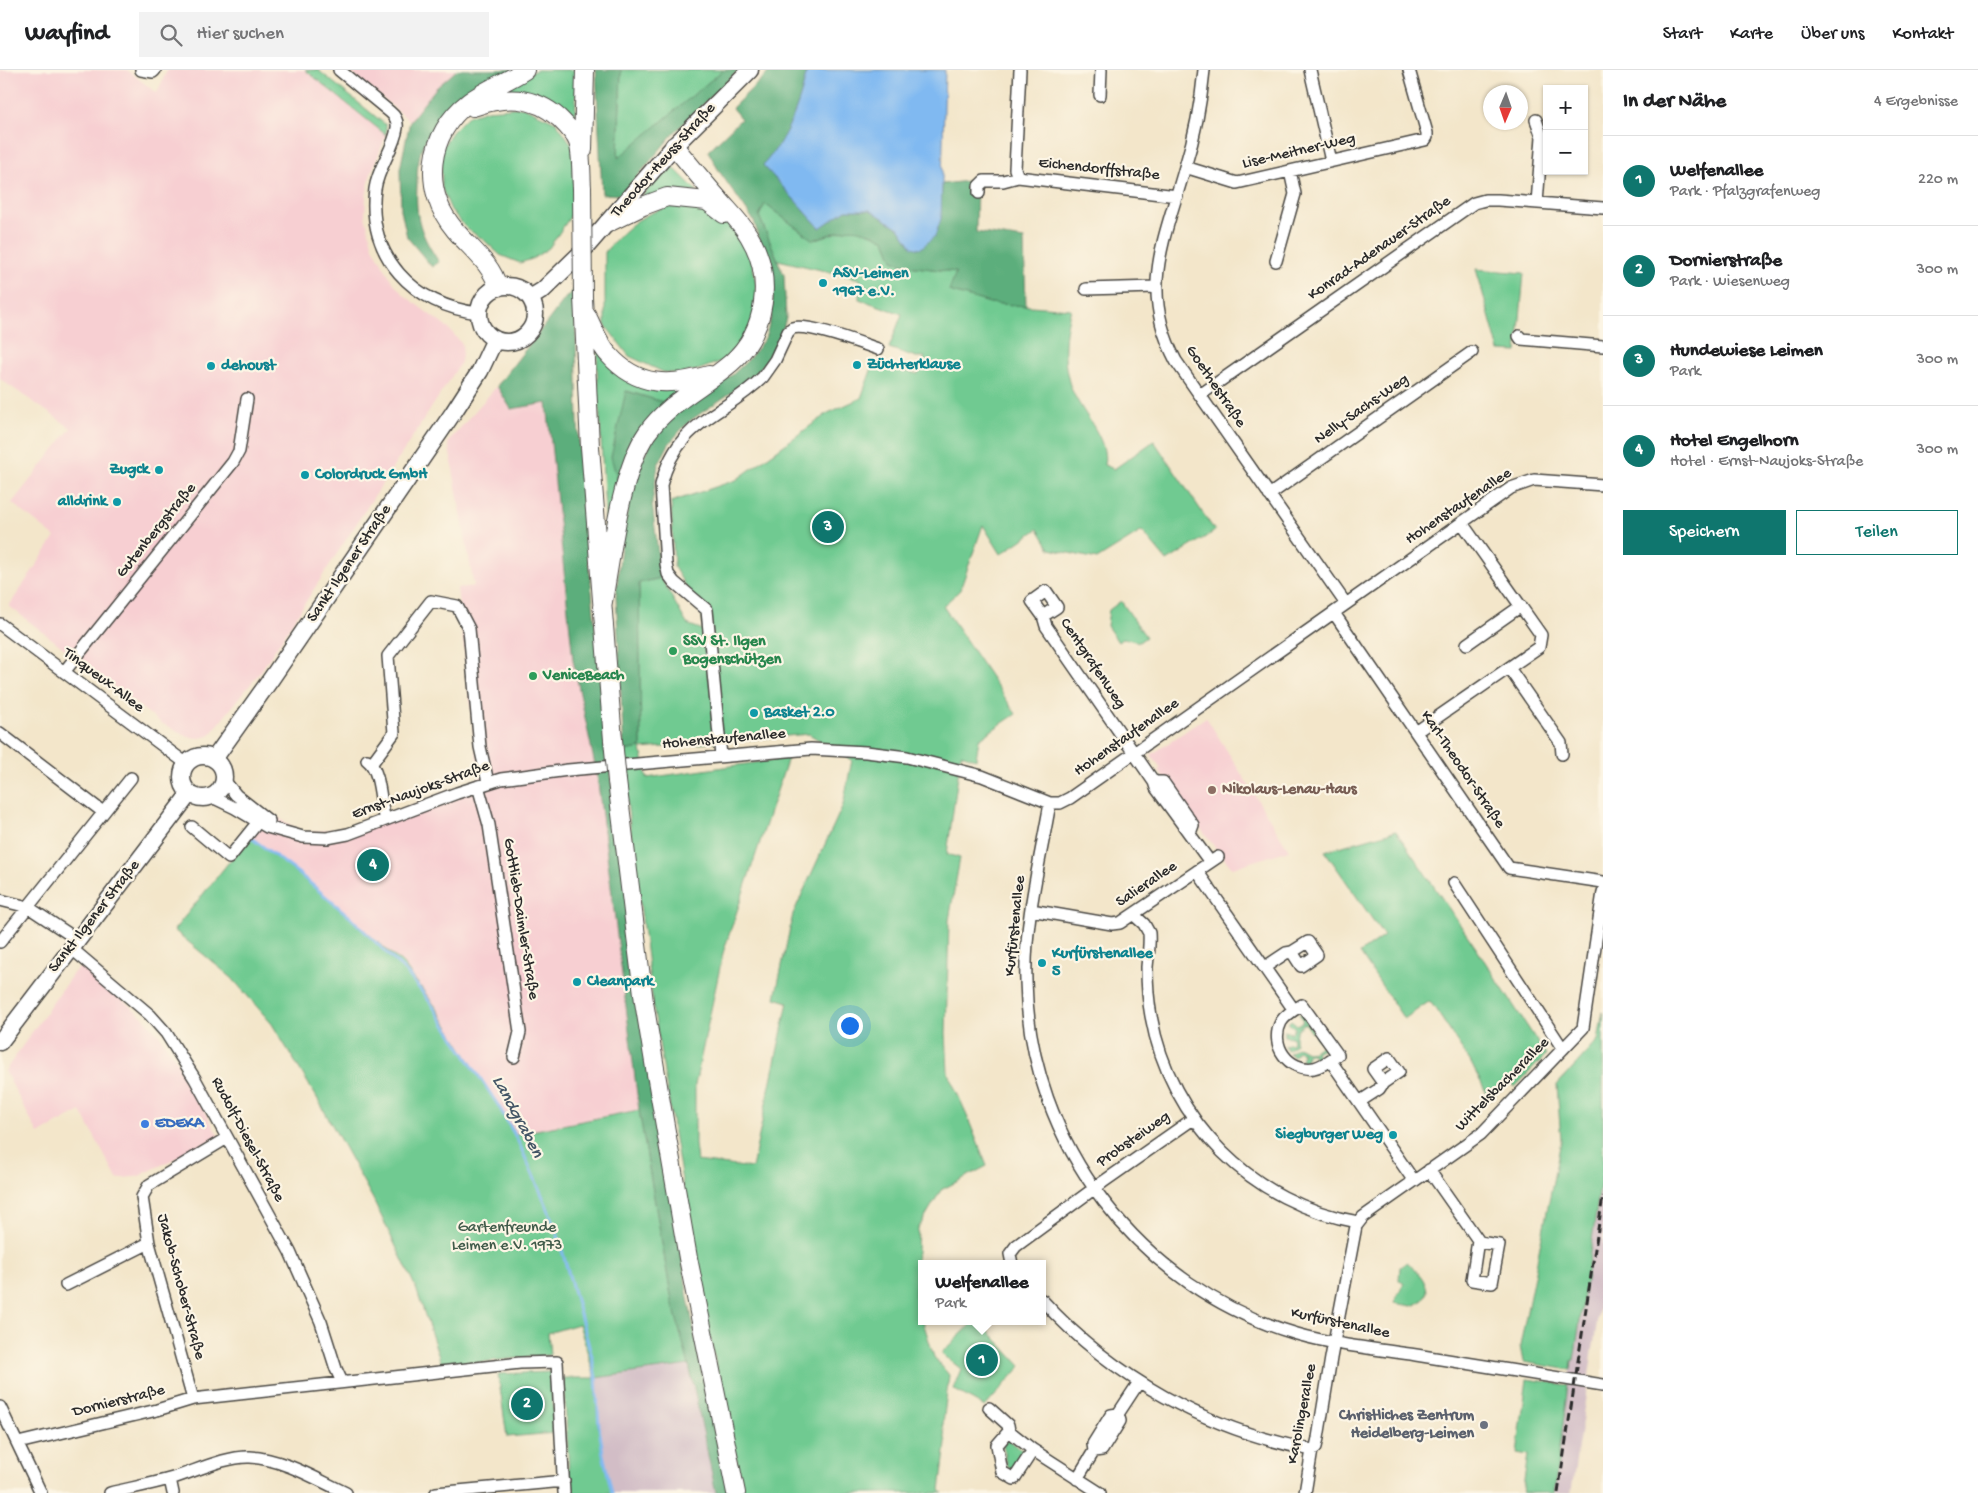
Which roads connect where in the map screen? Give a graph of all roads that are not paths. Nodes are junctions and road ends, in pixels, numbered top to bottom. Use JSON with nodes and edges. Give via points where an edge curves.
{"nodes":[{"id":1,"x":141,"y":70,"type":"edge"},
{"id":2,"x":155,"y":70,"type":"edge"},
{"id":3,"x":339,"y":70,"type":"edge"},
{"id":4,"x":525,"y":70,"type":"edge"},
{"id":5,"x":585,"y":70,"type":"edge"},
{"id":6,"x":750,"y":70,"type":"edge"},
{"id":7,"x":1020,"y":70,"type":"edge"},
{"id":8,"x":1101,"y":70,"type":"edge"},
{"id":9,"x":1204,"y":70,"type":"edge"},
{"id":10,"x":1310,"y":70,"type":"edge"},
{"id":11,"x":1409,"y":70,"type":"edge"},
{"id":12,"x":1100,"y":95,"type":"dead end"},
{"id":13,"x":450,"y":118,"type":"junction"},
{"id":14,"x":1536,"y":120,"type":"dead end"},
{"id":15,"x":674,"y":146,"type":"junction"},
{"id":16,"x":1331,"y":161,"type":"junction"},
{"id":17,"x":1185,"y":168,"type":"junction"},
{"id":18,"x":1290,"y":171,"type":"junction"},
{"id":19,"x":1018,"y":177,"type":"junction"},
{"id":20,"x":582,"y":188,"type":"junction"},
{"id":21,"x":979,"y":193,"type":"dead end"},
{"id":22,"x":1177,"y":196,"type":"junction"},
{"id":23,"x":1537,"y":203,"type":"junction"},
{"id":24,"x":1603,"y":208,"type":"edge"},
{"id":25,"x":608,"y":223,"type":"junction"},
{"id":26,"x":744,"y":229,"type":"junction"},
{"id":27,"x":1276,"y":261,"type":"dead end"},
{"id":28,"x":1156,"y":287,"type":"junction"},
{"id":29,"x":498,"y":288,"type":"junction"},
{"id":30,"x":1086,"y":289,"type":"dead end"},
{"id":31,"x":530,"y":298,"type":"junction"},
{"id":32,"x":583,"y":303,"type":"junction"},
{"id":33,"x":479,"y":313,"type":"junction"},
{"id":34,"x":1519,"y":336,"type":"dead end"},
{"id":35,"x":495,"y":339,"type":"junction"},
{"id":36,"x":1603,"y":346,"type":"edge"},
{"id":37,"x":878,"y":349,"type":"dead end"},
{"id":38,"x":1472,"y":352,"type":"dead end"},
{"id":39,"x":717,"y":372,"type":"junction"},
{"id":40,"x":1200,"y":395,"type":"junction"},
{"id":41,"x":247,"y":399,"type":"dead end"},
{"id":42,"x":1603,"y":485,"type":"edge"},
{"id":43,"x":1269,"y":495,"type":"junction"},
{"id":44,"x":1462,"y":523,"type":"junction"},
{"id":45,"x":1346,"y":604,"type":"junction"},
{"id":46,"x":1521,"y":606,"type":"junction"},
{"id":47,"x":602,"y":607,"type":"junction"},
{"id":48,"x":1334,"y":613,"type":"junction"},
{"id":49,"x":1043,"y":616,"type":"dead end"},
{"id":50,"x":0,"y":624,"type":"edge"},
{"id":51,"x":1467,"y":644,"type":"dead end"},
{"id":52,"x":1509,"y":668,"type":"junction"},
{"id":53,"x":64,"y":672,"type":"junction"},
{"id":54,"x":1416,"y":732,"type":"junction"},
{"id":55,"x":0,"y":733,"type":"edge"},
{"id":56,"x":1134,"y":753,"type":"junction"},
{"id":57,"x":1562,"y":754,"type":"dead end"},
{"id":58,"x":721,"y":756,"type":"junction"},
{"id":59,"x":214,"y":760,"type":"junction"},
{"id":60,"x":187,"y":764,"type":"junction"},
{"id":61,"x":613,"y":774,"type":"junction"},
{"id":62,"x":131,"y":778,"type":"dead end"},
{"id":63,"x":223,"y":779,"type":"junction"},
{"id":64,"x":483,"y":784,"type":"junction"},
{"id":65,"x":190,"y":793,"type":"junction"},
{"id":66,"x":210,"y":796,"type":"junction"},
{"id":67,"x":1050,"y":804,"type":"junction"},
{"id":68,"x":103,"y":812,"type":"junction"},
{"id":69,"x":385,"y":820,"type":"junction"},
{"id":70,"x":258,"y":822,"type":"junction"},
{"id":71,"x":192,"y":827,"type":"dead end"},
{"id":72,"x":275,"y":828,"type":"junction"},
{"id":73,"x":1214,"y":859,"type":"joint"},
{"id":74,"x":1197,"y":871,"type":"junction"},
{"id":75,"x":1603,"y":882,"type":"edge"},
{"id":76,"x":1454,"y":883,"type":"dead end"},
{"id":77,"x":1603,"y":892,"type":"edge"},
{"id":78,"x":0,"y":900,"type":"edge"},
{"id":79,"x":28,"y":907,"type":"junction"},
{"id":80,"x":1031,"y":910,"type":"junction"},
{"id":81,"x":1134,"y":915,"type":"junction"},
{"id":82,"x":0,"y":942,"type":"edge"},
{"id":83,"x":74,"y":944,"type":"junction"},
{"id":84,"x":1292,"y":952,"type":"dead end"},
{"id":85,"x":1265,"y":967,"type":"junction"},
{"id":86,"x":1294,"y":1010,"type":"junction"},
{"id":87,"x":0,"y":1042,"type":"edge"},
{"id":88,"x":1563,"y":1049,"type":"junction"},
{"id":89,"x":514,"y":1057,"type":"dead end"},
{"id":90,"x":1330,"y":1060,"type":"junction"},
{"id":91,"x":1383,"y":1083,"type":"dead end"},
{"id":92,"x":1359,"y":1102,"type":"junction"},
{"id":93,"x":1193,"y":1118,"type":"junction"},
{"id":94,"x":227,"y":1138,"type":"junction"},
{"id":95,"x":1429,"y":1170,"type":"junction"},
{"id":96,"x":1414,"y":1181,"type":"junction"},
{"id":97,"x":1094,"y":1189,"type":"junction"},
{"id":98,"x":1358,"y":1222,"type":"junction"},
{"id":99,"x":1479,"y":1242,"type":"dead end"},
{"id":100,"x":149,"y":1243,"type":"junction"},
{"id":101,"x":1011,"y":1260,"type":"edge"},
{"id":102,"x":66,"y":1285,"type":"dead end"},
{"id":103,"x":1046,"y":1304,"type":"edge"},
{"id":104,"x":1334,"y":1342,"type":"junction"},
{"id":105,"x":342,"y":1382,"type":"junction"},
{"id":106,"x":1139,"y":1382,"type":"junction"},
{"id":107,"x":1603,"y":1385,"type":"edge"},
{"id":108,"x":193,"y":1399,"type":"junction"},
{"id":109,"x":0,"y":1407,"type":"edge"},
{"id":110,"x":989,"y":1408,"type":"dead end"},
{"id":111,"x":1009,"y":1430,"type":"junction"},
{"id":112,"x":22,"y":1442,"type":"junction"},
{"id":113,"x":1033,"y":1450,"type":"junction"},
{"id":114,"x":1312,"y":1450,"type":"junction"},
{"id":115,"x":170,"y":1479,"type":"junction"},
{"id":116,"x":1077,"y":1479,"type":"junction"},
{"id":117,"x":564,"y":1487,"type":"edge"},
{"id":118,"x":41,"y":1493,"type":"edge"},
{"id":119,"x":110,"y":1493,"type":"edge"},
{"id":120,"x":173,"y":1493,"type":"edge"},
{"id":121,"x":346,"y":1493,"type":"edge"},
{"id":122,"x":436,"y":1493,"type":"edge"},
{"id":123,"x":736,"y":1493,"type":"edge"},
{"id":124,"x":1100,"y":1493,"type":"edge"},
{"id":125,"x":1305,"y":1493,"type":"edge"}],
"edges":[{"from":1,"to":2,"type":"street"},
{"from":3,"to":33,"type":"street","via":[[396,120],[394,141],[376,187],[374,209],[376,230],[385,253],[402,278],[422,293],[444,306]]},
{"from":4,"to":13,"type":"main road","via":[[490,88]]},
{"from":5,"to":20,"type":"main road"},
{"from":6,"to":15,"type":"street","name":"Theodor-Heuss-Straße"},
{"from":7,"to":19,"type":"street","name":"Eichendorffstraße","via":[[1015,170]]},
{"from":8,"to":12,"type":"street"},
{"from":9,"to":17,"type":"street","name":"Goethestraße","via":[[1198,115]]},
{"from":10,"to":16,"type":"street"},
{"from":11,"to":16,"type":"street","name":"Lise-Meitner-Weg","via":[[1427,138]]},
{"from":13,"to":20,"type":"main road","via":[[493,100],[517,99],[535,103],[569,127],[578,142]]},
{"from":13,"to":29,"type":"main road","via":[[435,150],[432,180],[436,195],[454,229],[495,276]]},
{"from":14,"to":23,"type":"street","via":[[1542,137]]},
{"from":15,"to":25,"type":"street","name":"Theodor-Heuss-Straße"},
{"from":15,"to":26,"type":"main road"},
{"from":16,"to":18,"type":"street","name":"Lise-Meitner-Weg"},
{"from":17,"to":18,"type":"street","name":"Lise-Meitner-Weg","via":[[1237,183]]},
{"from":17,"to":22,"type":"street","name":"Goethestraße"},
{"from":18,"to":27,"type":"street","via":[[1295,194]]},
{"from":19,"to":21,"type":"street","name":"Eichendorffstraße","via":[[986,180],[980,185]]},
{"from":19,"to":22,"type":"street","name":"Eichendorffstraße"},
{"from":20,"to":32,"type":"main road","bridge":true},
{"from":22,"to":28,"type":"street","name":"Goethestraße","via":[[1159,258]]},
{"from":23,"to":24,"type":"street","name":"Konrad-Adenauer-Straße"},
{"from":23,"to":40,"type":"street","name":"Konrad-Adenauer-Straße","via":[[1491,200],[1468,207]]},
{"from":25,"to":26,"type":"main road","via":[[643,206],[675,197],[707,201]]},
{"from":25,"to":31,"type":"street","name":"Theodor-Heuss-Straße","via":[[543,290]]},
{"from":26,"to":39,"type":"main road","via":[[760,262],[763,308],[747,345],[739,356]]},
{"from":28,"to":30,"type":"street"},
{"from":28,"to":40,"type":"street","name":"Goethestraße","via":[[1158,310],[1167,342]]},
{"from":29,"to":31,"type":"street","via":[[516,287]]},
{"from":29,"to":33,"type":"street","via":[[485,297]]},
{"from":31,"to":35,"type":"street","via":[[536,315],[529,332],[513,342]]},
{"from":32,"to":39,"type":"main road","via":[[608,355],[637,377],[660,383]]},
{"from":32,"to":47,"type":"main road"},
{"from":33,"to":35,"type":"street","via":[[485,331]]},
{"from":34,"to":36,"type":"street","via":[[1521,339]]},
{"from":35,"to":59,"type":"street","name":"Sankt Ilgener Straße","via":[[480,371],[453,413]]},
{"from":37,"to":58,"type":"street","via":[[836,335],[802,327],[792,328],[763,377],[688,434],[677,446],[664,474],[661,485],[666,568],[674,582],[707,610]]},
{"from":38,"to":43,"type":"street","name":"Nelly-Sachs-Weg"},
{"from":39,"to":47,"type":"main road","via":[[672,405],[639,446],[620,510]]},
{"from":40,"to":43,"type":"street","name":"Goethestraße"},
{"from":41,"to":53,"type":"street","name":"Gutenbergstraße","via":[[239,451],[233,462]]},
{"from":42,"to":44,"type":"street","name":"Hohenstaufenallee","via":[[1539,480],[1526,482]]},
{"from":43,"to":45,"type":"street","name":"Goethestraße"},
{"from":44,"to":45,"type":"street","name":"Hohenstaufenallee"},
{"from":44,"to":46,"type":"street"},
{"from":45,"to":48,"type":"street","name":"Hohenstaufenallee"},
{"from":46,"to":51,"type":"street"},
{"from":46,"to":52,"type":"street","via":[[1541,635],[1539,648]]},
{"from":47,"to":61,"type":"main road","bridge":true},
{"from":48,"to":54,"type":"street","name":"Karl-Theodor-Straße"},
{"from":48,"to":56,"type":"street","name":"Hohenstaufenallee"},
{"from":49,"to":56,"type":"street","name":"Centgrafenweg","via":[[1046,626]]},
{"from":50,"to":53,"type":"street","name":"Tinqueux-Allee"},
{"from":52,"to":54,"type":"street"},
{"from":52,"to":57,"type":"street","via":[[1561,743]]},
{"from":53,"to":60,"type":"street","name":"Tinqueux-Allee"},
{"from":54,"to":75,"type":"street","name":"Karl-Theodor-Straße","via":[[1509,868]]},
{"from":55,"to":68,"type":"street"},
{"from":56,"to":67,"type":"street","name":"Hohenstaufenallee","via":[[1065,800]]},
{"from":56,"to":73,"type":"street","name":"Centgrafenweg","via":[[1154,782],[1163,782],[1193,825],[1190,833]]},
{"from":58,"to":61,"type":"street","name":"Hohenstaufenallee"},
{"from":58,"to":67,"type":"street","name":"Hohenstaufenallee","via":[[811,749],[892,755],[982,776]]},
{"from":59,"to":60,"type":"street","via":[[198,757]]},
{"from":59,"to":63,"type":"street","via":[[222,768]]},
{"from":60,"to":65,"type":"street","via":[[182,778]]},
{"from":61,"to":64,"type":"street","name":"Ernst-Naujoks-Straße","via":[[544,773]]},
{"from":61,"to":123,"type":"main road","via":[[644,1002],[688,1258]]},
{"from":62,"to":68,"type":"street"},
{"from":63,"to":66,"type":"street","via":[[219,790]]},
{"from":63,"to":72,"type":"street","name":"Ernst-Naujoks-Straße"},
{"from":64,"to":69,"type":"street","name":"Ernst-Naujoks-Straße"},
{"from":64,"to":69,"type":"street","name":"Gottlieb-Daimler-Straße","via":[[469,629],[457,606],[431,601],[388,656],[394,733],[369,762],[376,771]]},
{"from":64,"to":89,"type":"street","name":"Gottlieb-Daimler-Straße","via":[[520,1032]]},
{"from":65,"to":66,"type":"street","via":[[199,797]]},
{"from":65,"to":83,"type":"street","name":"Sankt Ilgener Straße"},
{"from":66,"to":70,"type":"street","name":"Ernst-Naujoks-Straße"},
{"from":67,"to":80,"type":"street","name":"Kurfürstenallee"},
{"from":68,"to":79,"type":"street"},
{"from":69,"to":72,"type":"street","name":"Ernst-Naujoks-Straße","via":[[327,838],[298,836]]},
{"from":70,"to":71,"type":"street","via":[[229,858]]},
{"from":70,"to":72,"type":"street","name":"Ernst-Naujoks-Straße"},
{"from":73,"to":74,"type":"street","name":"Salierallee"},
{"from":74,"to":81,"type":"street","name":"Salierallee"},
{"from":74,"to":85,"type":"street"},
{"from":76,"to":88,"type":"street"},
{"from":77,"to":88,"type":"street","name":"Wittelsbacherallee","via":[[1583,1028]]},
{"from":78,"to":79,"type":"street","name":"Rudolf-Diesel-Straße"},
{"from":79,"to":82,"type":"street"},
{"from":79,"to":83,"type":"street","name":"Rudolf-Diesel-Straße"},
{"from":80,"to":81,"type":"street","name":"Salierallee","via":[[1116,924]]},
{"from":80,"to":97,"type":"street","name":"Kurfürstenallee","via":[[1026,984],[1035,1055],[1059,1127]]},
{"from":81,"to":93,"type":"street","via":[[1149,933],[1149,1002],[1157,1044],[1171,1080]]},
{"from":83,"to":87,"type":"street","name":"Sankt Ilgener Straße"},
{"from":83,"to":94,"type":"street","name":"Rudolf-Diesel-Straße","via":[[166,1034],[196,1079]]},
{"from":84,"to":85,"type":"street"},
{"from":85,"to":86,"type":"street"},
{"from":86,"to":90,"type":"street","via":[[1302,1005],[1338,1055]]},
{"from":86,"to":90,"type":"street","via":[[1278,1031],[1282,1054],[1294,1065],[1307,1068]]},
{"from":88,"to":95,"type":"street","name":"Wittelsbacherallee","via":[[1481,1134]]},
{"from":90,"to":92,"type":"street"},
{"from":91,"to":92,"type":"street"},
{"from":92,"to":96,"type":"street"},
{"from":93,"to":97,"type":"street","name":"Probsteiweg"},
{"from":93,"to":98,"type":"street","via":[[1214,1145],[1261,1185],[1319,1213]]},
{"from":94,"to":100,"type":"street","name":"Jakob-Schober-Straße","via":[[158,1179],[144,1191],[142,1206]]},
{"from":94,"to":105,"type":"street","name":"Rudolf-Diesel-Straße","via":[[290,1252],[321,1322]]},
{"from":95,"to":96,"type":"street","name":"Wittelsbacherallee"},
{"from":95,"to":99,"type":"street"},
{"from":96,"to":98,"type":"street","name":"Wittelsbacherallee"},
{"from":97,"to":101,"type":"street","name":"Probsteiweg","via":[[1013,1248]]},
{"from":97,"to":104,"type":"street","name":"Kurfürstenallee","via":[[1134,1238],[1194,1286],[1227,1306],[1270,1325]]},
{"from":98,"to":104,"type":"street"},
{"from":100,"to":102,"type":"street"},
{"from":100,"to":108,"type":"street","name":"Jakob-Schober-Straße"},
{"from":103,"to":106,"type":"street","via":[[1085,1342]]},
{"from":104,"to":107,"type":"street","name":"Kurfürstenallee"},
{"from":104,"to":114,"type":"street","name":"Karolingerallee","via":[[1318,1438]]},
{"from":105,"to":108,"type":"street","name":"Dornierstraße"},
{"from":105,"to":117,"type":"street","name":"Dornierstraße","via":[[557,1362]]},
{"from":106,"to":114,"type":"street","via":[[1218,1423]]},
{"from":106,"to":116,"type":"street","via":[[1118,1414],[1111,1415]]},
{"from":108,"to":112,"type":"street","name":"Dornierstraße"},
{"from":109,"to":112,"type":"street"},
{"from":110,"to":111,"type":"street","via":[[1008,1425]]},
{"from":111,"to":113,"type":"street"},
{"from":111,"to":113,"type":"street","via":[[997,1445],[1002,1472],[1014,1479]]},
{"from":112,"to":118,"type":"street"},
{"from":113,"to":116,"type":"street"},
{"from":114,"to":125,"type":"street","name":"Karolingerallee"},
{"from":115,"to":119,"type":"street"},
{"from":115,"to":120,"type":"street"},
{"from":115,"to":121,"type":"street","via":[[235,1458],[250,1457],[290,1467]]},
{"from":116,"to":124,"type":"street"},
{"from":117,"to":122,"type":"street"}]}
